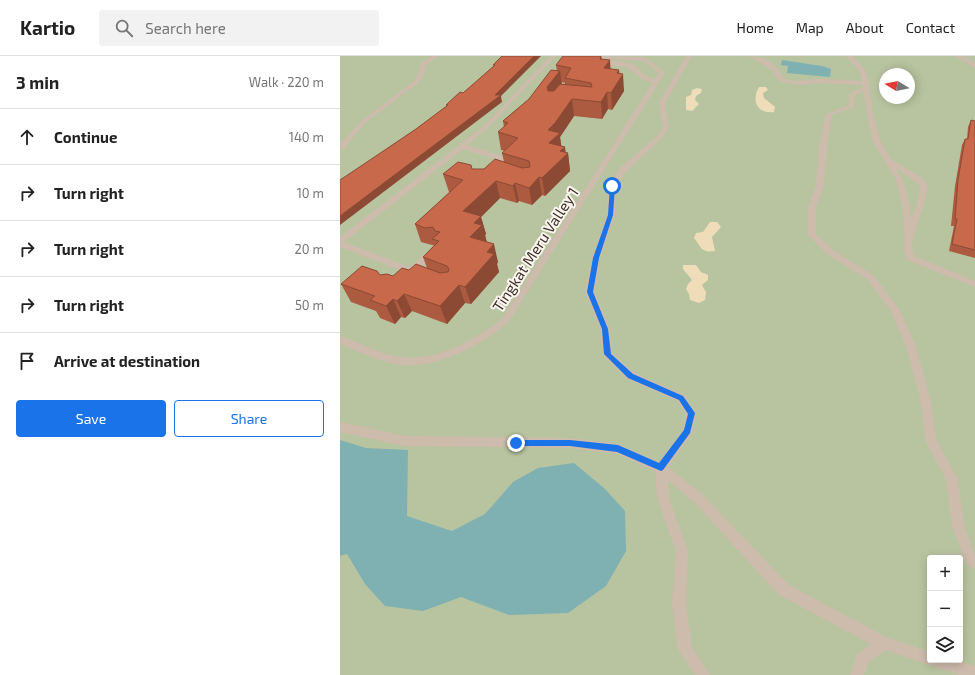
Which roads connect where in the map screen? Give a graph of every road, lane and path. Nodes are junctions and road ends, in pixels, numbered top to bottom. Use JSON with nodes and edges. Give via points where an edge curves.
{"nodes":[{"id":1,"x":435,"y":56,"type":"edge"},
{"id":2,"x":553,"y":56,"type":"edge"},
{"id":3,"x":588,"y":56,"type":"edge"},
{"id":4,"x":689,"y":56,"type":"edge"},
{"id":5,"x":752,"y":56,"type":"edge"},
{"id":6,"x":849,"y":56,"type":"edge"},
{"id":7,"x":958,"y":56,"type":"edge"},
{"id":8,"x":643,"y":57,"type":"edge"},
{"id":9,"x":630,"y":62,"type":"junction"},
{"id":10,"x":975,"y":66,"type":"edge"},
{"id":11,"x":658,"y":82,"type":"junction"},
{"id":12,"x":866,"y":85,"type":"junction"},
{"id":13,"x":462,"y":146,"type":"junction"},
{"id":14,"x":340,"y":148,"type":"edge"},
{"id":15,"x":886,"y":158,"type":"junction"},
{"id":16,"x":500,"y":173,"type":"edge"},
{"id":17,"x":909,"y":240,"type":"junction"},
{"id":18,"x":340,"y":241,"type":"edge"},
{"id":19,"x":340,"y":244,"type":"edge"},
{"id":20,"x":436,"y":248,"type":"edge"},
{"id":21,"x":411,"y":271,"type":"junction"},
{"id":22,"x":424,"y":276,"type":"edge"},
{"id":23,"x":401,"y":280,"type":"edge"},
{"id":24,"x":975,"y":284,"type":"edge"},
{"id":25,"x":340,"y":340,"type":"edge"},
{"id":26,"x":340,"y":427,"type":"edge"},
{"id":27,"x":661,"y":468,"type":"junction"},
{"id":28,"x":975,"y":563,"type":"edge"},
{"id":29,"x":883,"y":643,"type":"junction"},
{"id":30,"x":927,"y":658,"type":"edge"},
{"id":31,"x":943,"y":663,"type":"edge"},
{"id":32,"x":975,"y":673,"type":"edge"},
{"id":33,"x":703,"y":675,"type":"edge"},
{"id":34,"x":857,"y":675,"type":"edge"}],
"edges":[{"from":1,"to":14,"type":"street","via":[[423,64],[416,82],[362,124]]},
{"from":2,"to":13,"type":"street","via":[[534,81]]},
{"from":3,"to":9,"type":"street","via":[[603,63]]},
{"from":4,"to":27,"type":"street","via":[[662,102],[666,127],[660,136],[625,168],[612,186],[611,215],[596,258],[590,292],[605,329],[608,354],[631,376],[681,398],[692,413],[688,431]]},
{"from":5,"to":12,"type":"street","via":[[775,69],[784,81]]},
{"from":6,"to":12,"type":"street","via":[[863,71]]},
{"from":7,"to":10,"type":"street"},
{"from":8,"to":9,"type":"street"},
{"from":8,"to":11,"type":"street","via":[[661,71],[662,75]]},
{"from":9,"to":11,"type":"street","via":[[645,79]]},
{"from":11,"to":25,"type":"street","name":"Tingkat Meru Valley 1","via":[[514,310],[493,331],[459,348],[415,361],[394,359]]},
{"from":12,"to":15,"type":"street","via":[[877,142]]},
{"from":12,"to":28,"type":"street","via":[[851,95],[852,106],[829,114],[820,184],[812,208],[812,235],[830,252],[870,277],[895,310],[911,347],[924,393],[932,442],[952,480],[958,526],[971,561]]},
{"from":13,"to":16,"type":"street","via":[[506,160],[493,171]]},
{"from":13,"to":18,"type":"street"},
{"from":15,"to":17,"type":"street","via":[[900,180],[906,204]]},
{"from":15,"to":17,"type":"street","via":[[918,179],[924,186],[921,207]]},
{"from":17,"to":24,"type":"street","via":[[910,258]]},
{"from":19,"to":21,"type":"street"},
{"from":20,"to":21,"type":"street"},
{"from":21,"to":22,"type":"street"},
{"from":21,"to":23,"type":"street"},
{"from":26,"to":27,"type":"street","via":[[405,441],[570,443],[618,449]]},
{"from":27,"to":29,"type":"street","via":[[700,500],[784,590]]},
{"from":27,"to":33,"type":"street","via":[[663,498],[682,551],[679,604],[685,649]]},
{"from":29,"to":30,"type":"street"},
{"from":29,"to":34,"type":"street","via":[[862,659]]},
{"from":31,"to":32,"type":"street"}]}
